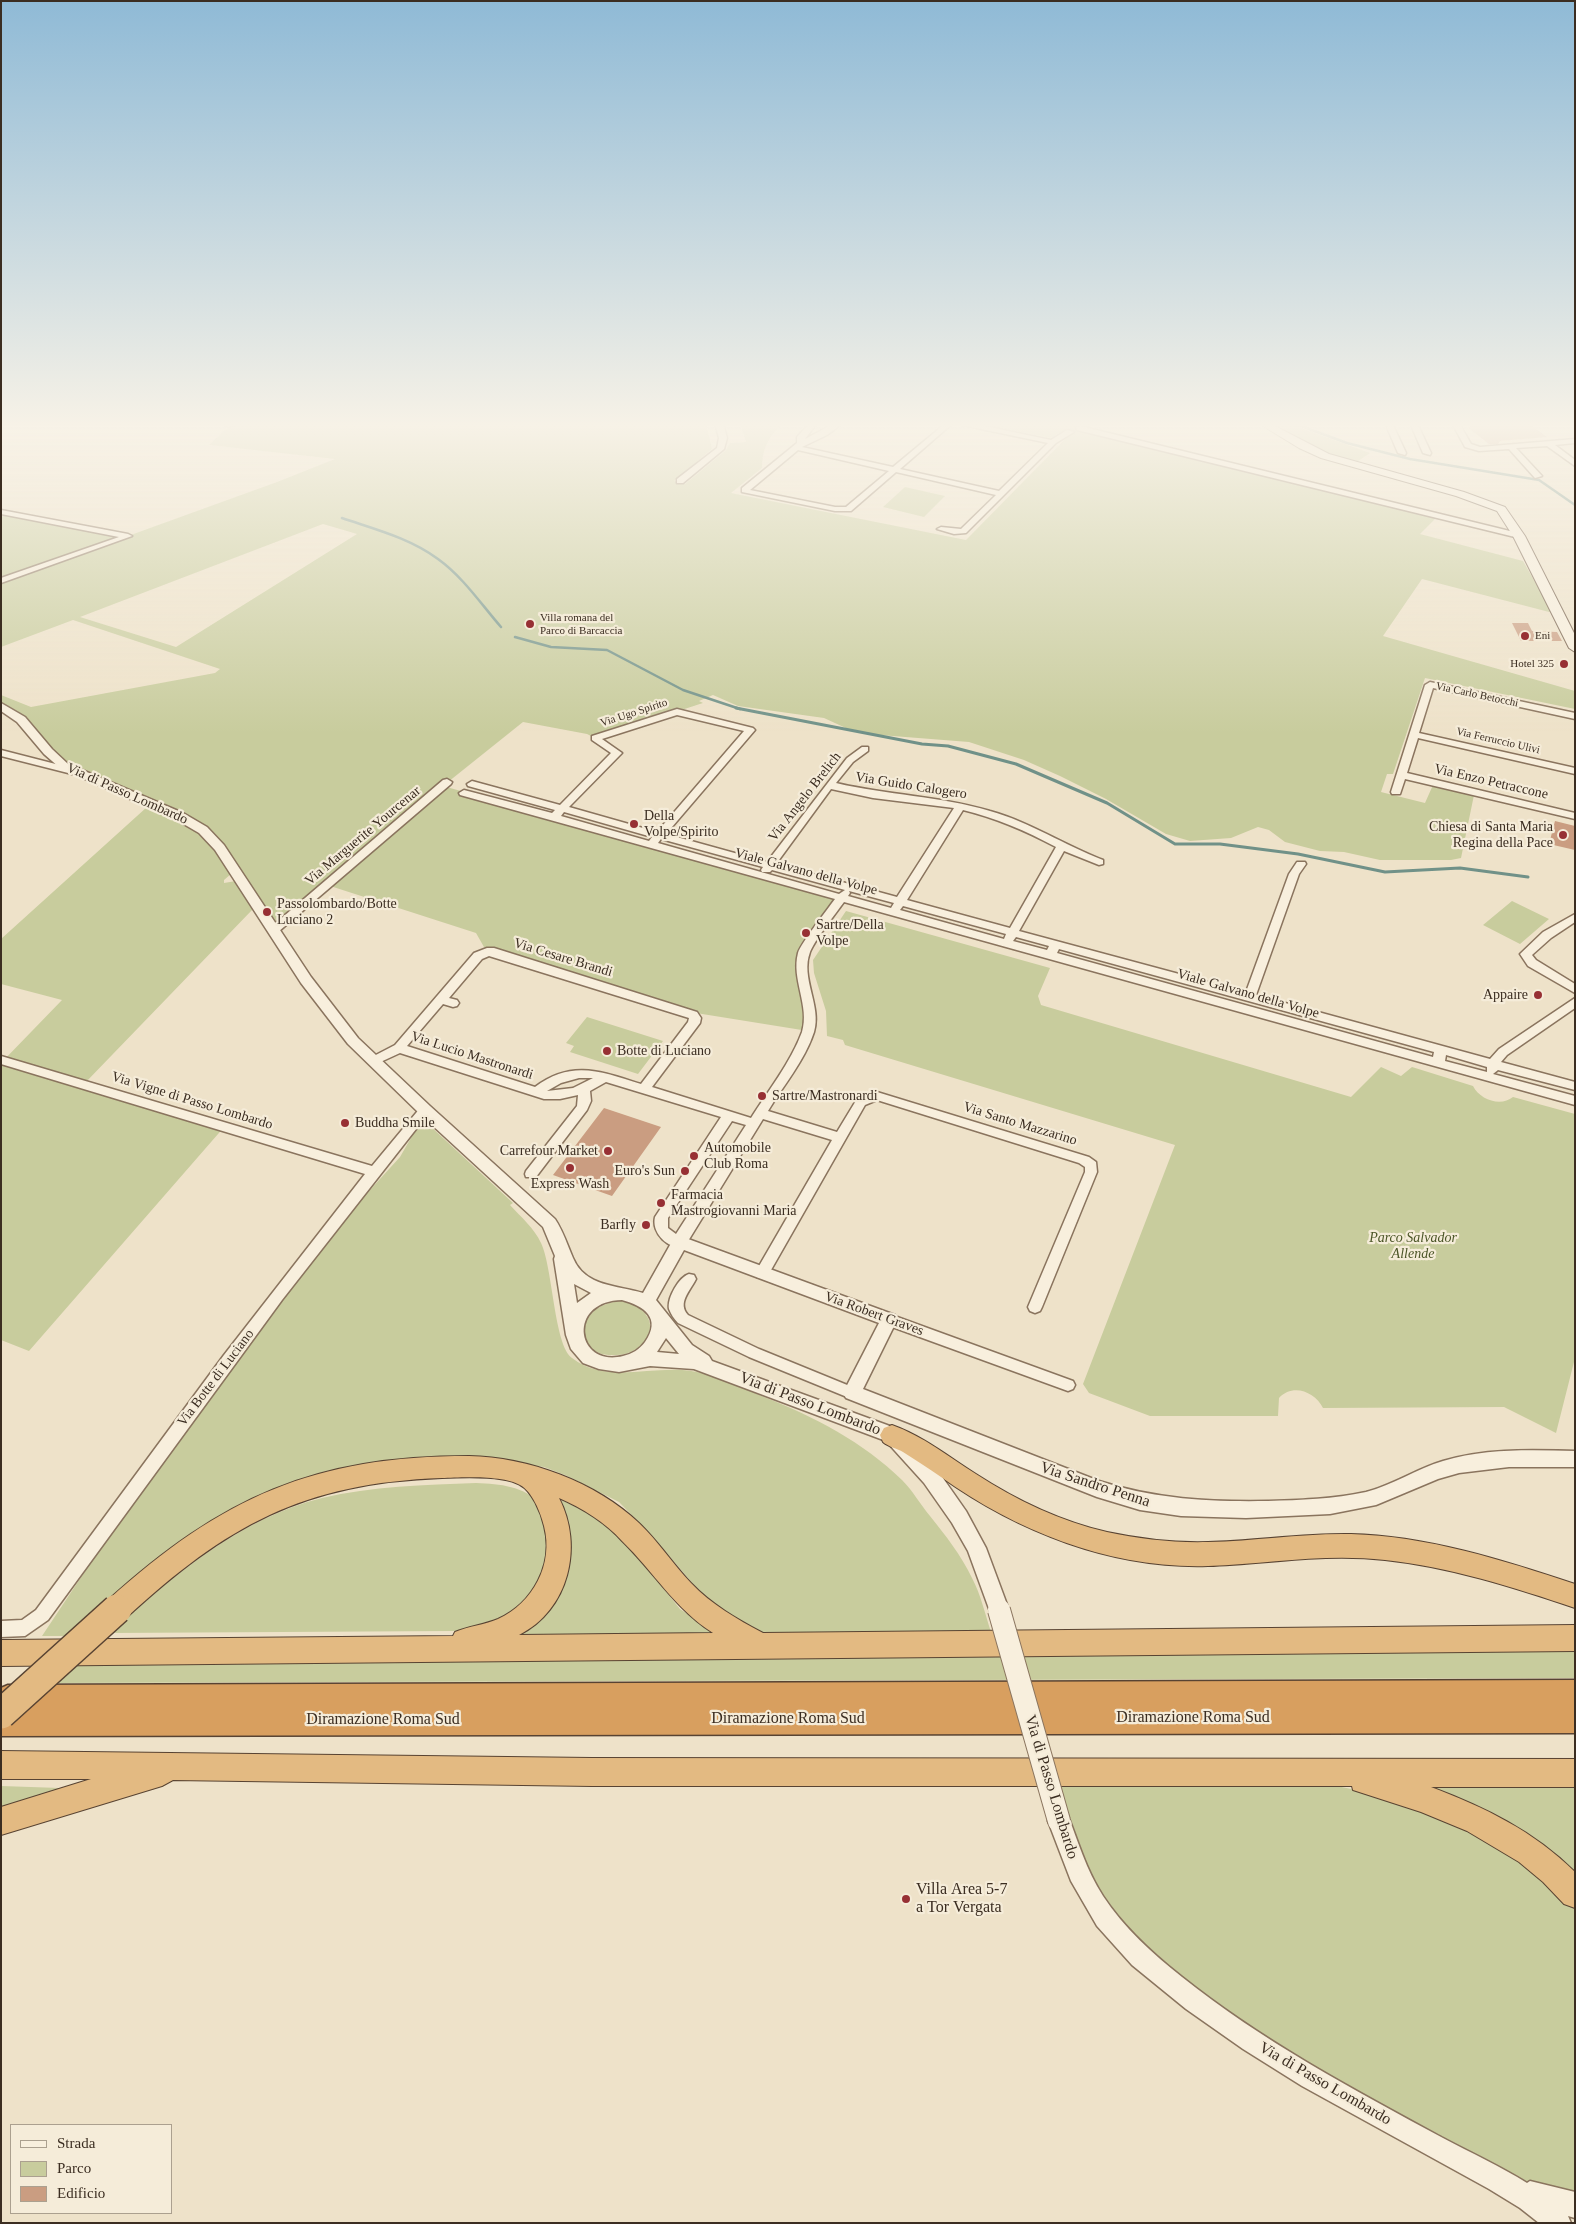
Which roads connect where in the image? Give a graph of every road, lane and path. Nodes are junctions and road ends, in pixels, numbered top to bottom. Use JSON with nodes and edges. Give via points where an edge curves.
{"nodes":[{"id":1,"x":79,"y":527,"type":"edge"},
{"id":2,"x":967,"y":527,"type":"edge"},
{"id":3,"x":1482,"y":527,"type":"edge"},
{"id":4,"x":1513,"y":527,"type":"edge"},
{"id":5,"x":941,"y":529,"type":"dead end"},
{"id":6,"x":1519,"y":536,"type":"junction"},
{"id":7,"x":1,"y":581,"type":"edge"},
{"id":8,"x":1575,"y":648,"type":"edge"},
{"id":9,"x":1,"y":706,"type":"edge"},
{"id":10,"x":1575,"y":716,"type":"edge"},
{"id":11,"x":1415,"y":735,"type":"junction"},
{"id":12,"x":865,"y":749,"type":"dead end"},
{"id":13,"x":1,"y":753,"type":"edge"},
{"id":14,"x":1575,"y":771,"type":"edge"},
{"id":15,"x":76,"y":772,"type":"junction"},
{"id":16,"x":1401,"y":776,"type":"junction"},
{"id":17,"x":447,"y":782,"type":"dead end"},
{"id":18,"x":472,"y":784,"type":"dead end"},
{"id":19,"x":829,"y":785,"type":"junction"},
{"id":20,"x":1396,"y":792,"type":"dead end"},
{"id":21,"x":464,"y":793,"type":"dead end"},
{"id":22,"x":960,"y":806,"type":"junction"},
{"id":23,"x":564,"y":808,"type":"junction"},
{"id":24,"x":1575,"y":816,"type":"edge"},
{"id":25,"x":554,"y":817,"type":"junction"},
{"id":26,"x":661,"y":835,"type":"junction"},
{"id":27,"x":651,"y":845,"type":"junction"},
{"id":28,"x":1062,"y":846,"type":"junction"},
{"id":29,"x":1099,"y":862,"type":"dead end"},
{"id":30,"x":1300,"y":864,"type":"dead end"},
{"id":31,"x":770,"y":865,"type":"junction"},
{"id":32,"x":762,"y":876,"type":"junction"},
{"id":33,"x":849,"y":887,"type":"junction"},
{"id":34,"x":841,"y":898,"type":"junction"},
{"id":35,"x":900,"y":901,"type":"junction"},
{"id":36,"x":893,"y":912,"type":"junction"},
{"id":37,"x":1575,"y":917,"type":"edge"},
{"id":38,"x":274,"y":930,"type":"junction"},
{"id":39,"x":1012,"y":932,"type":"junction"},
{"id":40,"x":1007,"y":943,"type":"junction"},
{"id":41,"x":1053,"y":949,"type":"junction"},
{"id":42,"x":1575,"y":989,"type":"edge"},
{"id":43,"x":1250,"y":997,"type":"junction"},
{"id":44,"x":440,"y":999,"type":"junction"},
{"id":45,"x":1575,"y":1002,"type":"edge"},
{"id":46,"x":454,"y":1003,"type":"dead end"},
{"id":47,"x":399,"y":1048,"type":"junction"},
{"id":48,"x":1441,"y":1050,"type":"junction"},
{"id":49,"x":1,"y":1060,"type":"edge"},
{"id":50,"x":374,"y":1061,"type":"junction"},
{"id":51,"x":1438,"y":1063,"type":"junction"},
{"id":52,"x":1493,"y":1064,"type":"junction"},
{"id":53,"x":604,"y":1077,"type":"junction"},
{"id":54,"x":1490,"y":1078,"type":"junction"},
{"id":55,"x":1575,"y":1086,"type":"edge"},
{"id":56,"x":584,"y":1089,"type":"junction"},
{"id":57,"x":644,"y":1089,"type":"junction"},
{"id":58,"x":536,"y":1093,"type":"junction"},
{"id":59,"x":1575,"y":1101,"type":"edge"},
{"id":60,"x":425,"y":1110,"type":"junction"},
{"id":61,"x":729,"y":1115,"type":"junction"},
{"id":62,"x":757,"y":1118,"type":"junction"},
{"id":63,"x":840,"y":1138,"type":"junction"},
{"id":64,"x":373,"y":1171,"type":"junction"},
{"id":65,"x":530,"y":1174,"type":"dead end"},
{"id":66,"x":680,"y":1242,"type":"junction"},
{"id":67,"x":560,"y":1245,"type":"junction"},
{"id":68,"x":762,"y":1273,"type":"junction"},
{"id":69,"x":689,"y":1279,"type":"dead end"},
{"id":70,"x":616,"y":1293,"type":"junction"},
{"id":71,"x":647,"y":1301,"type":"junction"},
{"id":72,"x":1035,"y":1308,"type":"dead end"},
{"id":73,"x":660,"y":1319,"type":"junction"},
{"id":74,"x":889,"y":1320,"type":"junction"},
{"id":75,"x":573,"y":1329,"type":"junction"},
{"id":76,"x":628,"y":1362,"type":"junction"},
{"id":77,"x":715,"y":1368,"type":"junction"},
{"id":78,"x":1068,"y":1385,"type":"dead end"},
{"id":79,"x":852,"y":1393,"type":"junction"},
{"id":80,"x":892,"y":1434,"type":"junction"},
{"id":81,"x":1575,"y":1458,"type":"edge"},
{"id":82,"x":531,"y":1478,"type":"junction"},
{"id":83,"x":1575,"y":1596,"type":"edge"},
{"id":84,"x":1,"y":1629,"type":"edge"},
{"id":85,"x":1575,"y":1638,"type":"edge"},
{"id":86,"x":761,"y":1646,"type":"junction"},
{"id":87,"x":415,"y":1649,"type":"junction"},
{"id":88,"x":1,"y":1653,"type":"edge"},
{"id":89,"x":1575,"y":1695,"type":"edge"},
{"id":90,"x":1,"y":1700,"type":"edge"},
{"id":91,"x":1,"y":1714,"type":"edge"},
{"id":92,"x":1575,"y":1718,"type":"edge"},
{"id":93,"x":1,"y":1721,"type":"edge"},
{"id":94,"x":1,"y":1765,"type":"edge"},
{"id":95,"x":179,"y":1767,"type":"junction"},
{"id":96,"x":1222,"y":1771,"type":"junction"},
{"id":97,"x":1575,"y":1773,"type":"edge"},
{"id":98,"x":1,"y":1821,"type":"edge"},
{"id":99,"x":1575,"y":1893,"type":"edge"},
{"id":100,"x":1519,"y":2191,"type":"junction"},
{"id":101,"x":1575,"y":2205,"type":"edge"},
{"id":102,"x":1558,"y":2223,"type":"edge"}],
"edges":[{"from":1,"to":7,"type":"street","via":[[128,536]]},
{"from":2,"to":5,"type":"street","via":[[954,532]]},
{"from":3,"to":6,"type":"street"},
{"from":4,"to":6,"type":"main road"},
{"from":6,"to":8,"type":"main road"},
{"from":9,"to":15,"type":"street","name":"Via di Passo Lombardo","via":[[22,719],[56,759]]},
{"from":10,"to":11,"type":"street","name":"Via Carlo Betocchi","via":[[1430,685]]},
{"from":11,"to":14,"type":"street","name":"Via Ferruccio Ulivi"},
{"from":11,"to":16,"type":"street","name":"Via Carlo Betocchi"},
{"from":12,"to":19,"type":"street","name":"Via Angelo Brelich","via":[[850,760]]},
{"from":13,"to":15,"type":"street"},
{"from":15,"to":38,"type":"street","name":"Via di Passo Lombardo","via":[[179,816],[203,830],[220,848]]},
{"from":16,"to":20,"type":"street","name":"Via Carlo Betocchi"},
{"from":16,"to":24,"type":"street","name":"Via Enzo Petraccone"},
{"from":17,"to":38,"type":"street","name":"Via Marguerite Yourcenar"},
{"from":18,"to":23,"type":"street","name":"Viale Galvano della Volpe"},
{"from":19,"to":22,"type":"street","name":"Via Guido Calogero","via":[[873,795]]},
{"from":19,"to":31,"type":"street","name":"Via Angelo Brelich"},
{"from":21,"to":25,"type":"street","name":"Viale Galvano della Volpe"},
{"from":22,"to":28,"type":"street","name":"Via Guido Calogero","via":[[1018,823]]},
{"from":22,"to":35,"type":"street"},
{"from":23,"to":25,"type":"street"},
{"from":23,"to":26,"type":"street","name":"Viale Galvano della Volpe"},
{"from":23,"to":26,"type":"street","name":"Via Ugo Spirito","via":[[617,753],[591,736],[677,712],[750,730]]},
{"from":25,"to":27,"type":"street","name":"Viale Galvano della Volpe"},
{"from":26,"to":27,"type":"street","name":"Via Ugo Spirito"},
{"from":26,"to":31,"type":"street","name":"Viale Galvano della Volpe"},
{"from":27,"to":32,"type":"street","name":"Viale Galvano della Volpe"},
{"from":28,"to":29,"type":"street","name":"Via Guido Calogero"},
{"from":28,"to":39,"type":"street"},
{"from":30,"to":43,"type":"street"},
{"from":31,"to":32,"type":"street","name":"Via Angelo Brelich"},
{"from":31,"to":33,"type":"street","name":"Viale Galvano della Volpe"},
{"from":32,"to":34,"type":"street","name":"Viale Galvano della Volpe"},
{"from":33,"to":34,"type":"street"},
{"from":33,"to":35,"type":"street","name":"Viale Galvano della Volpe"},
{"from":34,"to":36,"type":"street","name":"Viale Galvano della Volpe"},
{"from":34,"to":62,"type":"street","via":[[808,944],[803,957],[802,973],[810,1017],[806,1036]]},
{"from":35,"to":36,"type":"street"},
{"from":35,"to":39,"type":"street","name":"Viale Galvano della Volpe"},
{"from":36,"to":40,"type":"street","name":"Viale Galvano della Volpe"},
{"from":37,"to":42,"type":"street","via":[[1526,954],[1532,963]]},
{"from":38,"to":50,"type":"street","name":"Via di Passo Lombardo","via":[[324,1005]]},
{"from":39,"to":40,"type":"street"},
{"from":39,"to":41,"type":"street","name":"Viale Galvano della Volpe"},
{"from":40,"to":41,"type":"street","name":"Viale Galvano della Volpe"},
{"from":41,"to":43,"type":"street","name":"Viale Galvano della Volpe"},
{"from":41,"to":51,"type":"street","name":"Viale Galvano della Volpe"},
{"from":43,"to":48,"type":"street","name":"Viale Galvano della Volpe"},
{"from":44,"to":46,"type":"street"},
{"from":44,"to":47,"type":"street","name":"Via Cesare Brandi"},
{"from":44,"to":57,"type":"street","name":"Via Cesare Brandi","via":[[478,956],[490,952],[693,1014],[694,1023]]},
{"from":45,"to":52,"type":"street","via":[[1507,1048]]},
{"from":47,"to":50,"type":"street","name":"Via Cesare Brandi"},
{"from":47,"to":58,"type":"street","name":"Via Lucio Mastronardi"},
{"from":48,"to":51,"type":"street"},
{"from":48,"to":52,"type":"street","name":"Viale Galvano della Volpe"},
{"from":49,"to":64,"type":"street","name":"Via Vigne di Passo Lombardo"},
{"from":50,"to":60,"type":"street","name":"Via di Passo Lombardo"},
{"from":51,"to":54,"type":"street","name":"Viale Galvano della Volpe"},
{"from":52,"to":54,"type":"street"},
{"from":52,"to":55,"type":"street","name":"Viale Galvano della Volpe"},
{"from":53,"to":56,"type":"street","name":"Via Lucio Mastronardi"},
{"from":53,"to":57,"type":"street"},
{"from":53,"to":58,"type":"street","via":[[584,1073],[566,1076],[550,1082]]},
{"from":54,"to":59,"type":"street","name":"Viale Galvano della Volpe"},
{"from":56,"to":58,"type":"street","name":"Via Lucio Mastronardi","via":[[556,1096]]},
{"from":56,"to":65,"type":"street","via":[[586,1101],[583,1107]]},
{"from":57,"to":61,"type":"street"},
{"from":60,"to":64,"type":"street","name":"Via Botte di Luciano"},
{"from":60,"to":67,"type":"street","name":"Via di Passo Lombardo","via":[[549,1223]]},
{"from":61,"to":62,"type":"street"},
{"from":61,"to":66,"type":"street","via":[[662,1217],[661,1230]]},
{"from":62,"to":63,"type":"street"},
{"from":62,"to":66,"type":"street"},
{"from":63,"to":68,"type":"street","name":"Via Santo Mazzarino"},
{"from":63,"to":72,"type":"street","name":"Via Santo Mazzarino","via":[[863,1100],[877,1096],[1089,1163],[1091,1172]]},
{"from":64,"to":84,"type":"street","name":"Via Botte di Luciano","via":[[42,1615],[25,1628]]},
{"from":66,"to":68,"type":"street","name":"Via Robert Graves"},
{"from":66,"to":71,"type":"street"},
{"from":67,"to":70,"type":"street","name":"Via di Passo Lombardo","via":[[570,1270],[581,1282],[594,1289]]},
{"from":67,"to":75,"type":"street","name":"Via di Passo Lombardo"},
{"from":68,"to":74,"type":"street","name":"Via Robert Graves"},
{"from":69,"to":79,"type":"street","name":"Via Sandro Penna","via":[[675,1305],[676,1312],[683,1319],[754,1354]]},
{"from":70,"to":71,"type":"street","via":[[636,1295]]},
{"from":70,"to":75,"type":"street","via":[[596,1299],[584,1307]]},
{"from":71,"to":73,"type":"street","via":[[656,1309]]},
{"from":73,"to":76,"type":"street","via":[[659,1337],[652,1347],[642,1357]]},
{"from":73,"to":77,"type":"street","name":"Via di Passo Lombardo","via":[[686,1350]]},
{"from":74,"to":78,"type":"street","name":"Via Robert Graves"},
{"from":74,"to":79,"type":"street"},
{"from":75,"to":76,"type":"street","via":[[578,1346],[592,1359],[605,1364]]},
{"from":76,"to":77,"type":"street","name":"Via di Passo Lombardo","via":[[679,1359]]},
{"from":77,"to":80,"type":"street","name":"Via di Passo Lombardo"},
{"from":79,"to":81,"type":"street","name":"Via Sandro Penna","via":[[1118,1496],[1177,1509],[1327,1506],[1372,1498],[1438,1471],[1473,1462]]},
{"from":80,"to":83,"type":"highway","via":[[926,1452],[1010,1508],[1053,1528],[1105,1543],[1150,1551],[1207,1554],[1320,1545],[1401,1550],[1487,1567]]},
{"from":80,"to":100,"type":"street","name":"Via di Passo Lombardo","bridge":true,"via":[[931,1477],[976,1548],[999,1610],[1067,1848],[1096,1905],[1119,1935],[1171,1983],[1234,2029],[1419,2138]]},
{"from":82,"to":86,"type":"highway","via":[[582,1497],[619,1520],[642,1542],[695,1606]]},
{"from":82,"to":87,"type":"highway","via":[[548,1499],[560,1538],[558,1564],[546,1592],[525,1616],[507,1628],[471,1640]]},
{"from":82,"to":91,"type":"highway","bridge":true,"via":[[496,1469],[422,1468],[364,1474],[309,1488],[262,1505],[215,1531],[173,1560]]},
{"from":85,"to":86,"type":"highway"},
{"from":86,"to":87,"type":"highway"},
{"from":87,"to":88,"type":"highway"},
{"from":89,"to":90,"type":"highway","name":"Diramazione Roma Sud"},
{"from":92,"to":93,"type":"highway","name":"Diramazione Roma Sud"},
{"from":94,"to":95,"type":"highway"},
{"from":95,"to":96,"type":"highway","via":[[452,1771]]},
{"from":95,"to":98,"type":"highway"},
{"from":96,"to":97,"type":"highway"},
{"from":96,"to":99,"type":"highway","via":[[1359,1778],[1411,1792],[1498,1831],[1539,1859]]},
{"from":100,"to":101,"type":"street","name":"Via di Passo Lombardo"},
{"from":100,"to":102,"type":"street","name":"Via di Passo Lombardo"}]}
